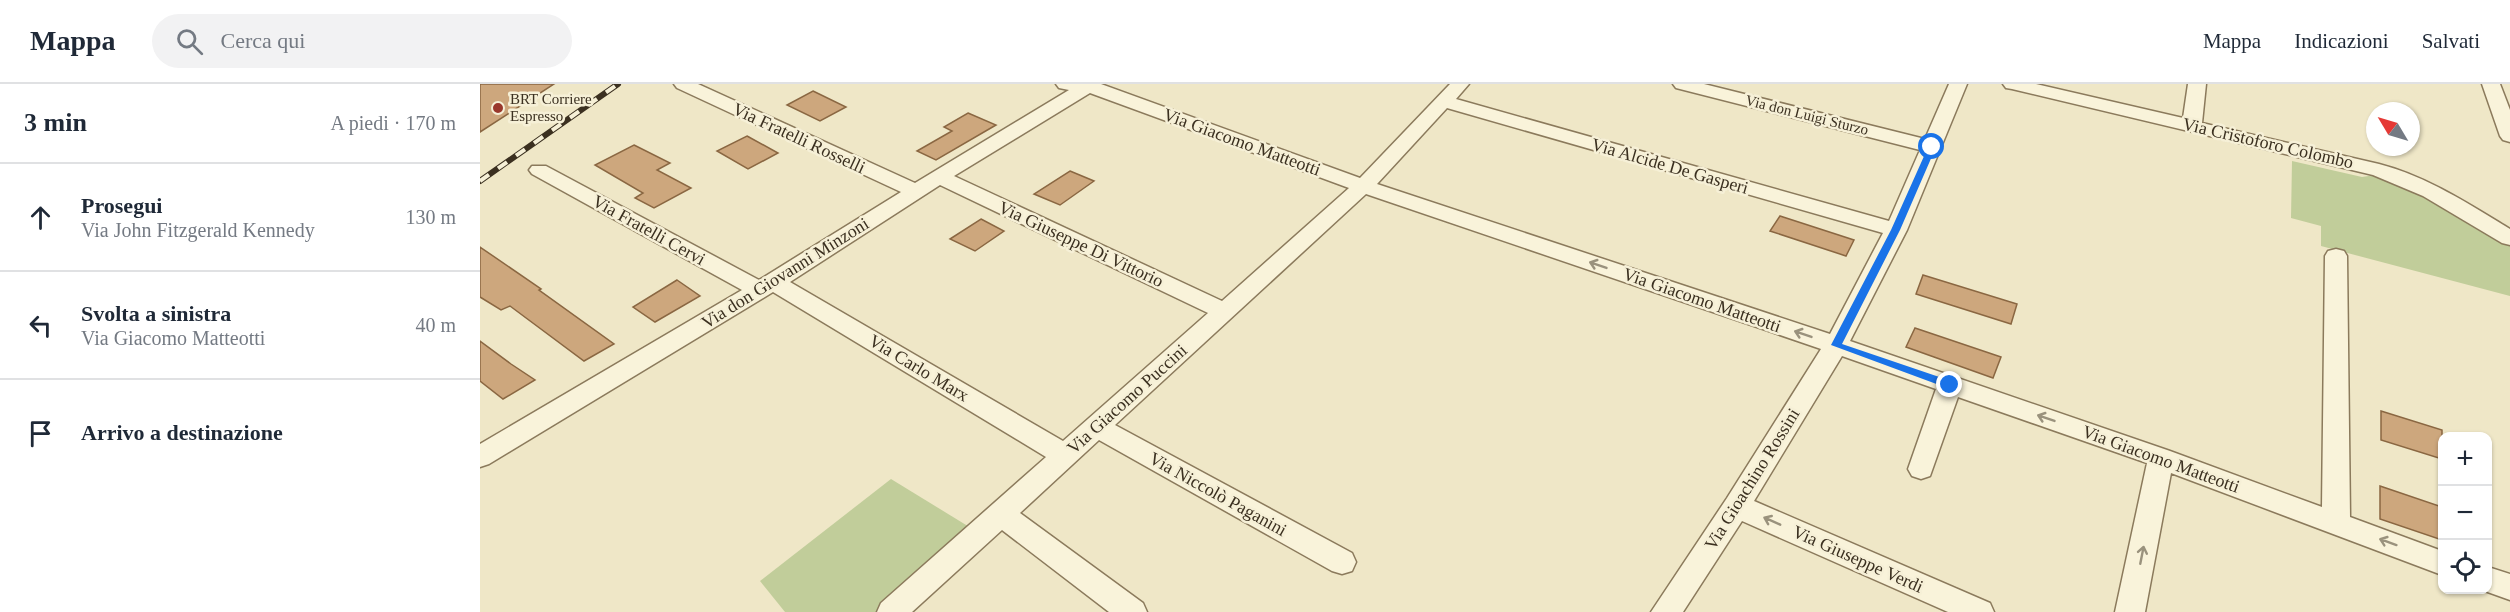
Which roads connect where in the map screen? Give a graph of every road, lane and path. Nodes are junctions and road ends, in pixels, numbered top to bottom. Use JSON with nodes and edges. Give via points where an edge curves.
{"nodes":[{"id":1,"x":683,"y":84,"type":"edge"},
{"id":2,"x":1065,"y":84,"type":"edge"},
{"id":3,"x":1460,"y":84,"type":"edge"},
{"id":4,"x":1682,"y":84,"type":"edge"},
{"id":5,"x":1958,"y":84,"type":"edge"},
{"id":6,"x":2012,"y":84,"type":"edge"},
{"id":7,"x":2197,"y":84,"type":"edge"},
{"id":8,"x":2491,"y":84,"type":"edge"},
{"id":9,"x":1091,"y":85,"type":"edge"},
{"id":10,"x":1443,"y":101,"type":"junction"},
{"id":11,"x":2192,"y":125,"type":"junction"},
{"id":12,"x":2508,"y":125,"type":"edge"},
{"id":13,"x":1932,"y":147,"type":"junction"},
{"id":14,"x":539,"y":170,"type":"dead end"},
{"id":15,"x":939,"y":177,"type":"junction"},
{"id":16,"x":1363,"y":186,"type":"junction"},
{"id":17,"x":916,"y":191,"type":"junction"},
{"id":18,"x":1896,"y":230,"type":"junction"},
{"id":19,"x":2510,"y":238,"type":"edge"},
{"id":20,"x":2336,"y":256,"type":"dead end"},
{"id":21,"x":766,"y":286,"type":"junction"},
{"id":22,"x":1224,"y":311,"type":"junction"},
{"id":23,"x":1836,"y":345,"type":"junction"},
{"id":24,"x":1950,"y":385,"type":"junction"},
{"id":25,"x":1095,"y":426,"type":"junction"},
{"id":26,"x":1065,"y":455,"type":"junction"},
{"id":27,"x":480,"y":457,"type":"edge"},
{"id":28,"x":2161,"y":458,"type":"junction"},
{"id":29,"x":1921,"y":469,"type":"dead end"},
{"id":30,"x":1737,"y":506,"type":"junction"},
{"id":31,"x":1000,"y":513,"type":"junction"},
{"id":32,"x":2336,"y":524,"type":"junction"},
{"id":33,"x":1342,"y":562,"type":"dead end"},
{"id":34,"x":2438,"y":562,"type":"edge"},
{"id":35,"x":2492,"y":581,"type":"edge"},
{"id":36,"x":2510,"y":588,"type":"edge"},
{"id":37,"x":891,"y":612,"type":"edge"},
{"id":38,"x":1131,"y":612,"type":"edge"},
{"id":39,"x":1666,"y":612,"type":"edge"},
{"id":40,"x":1979,"y":612,"type":"edge"},
{"id":41,"x":2130,"y":612,"type":"edge"}],
"edges":[{"from":1,"to":17,"type":"street","name":"Via Fratelli Rosselli"},
{"from":2,"to":9,"type":"street","name":"Via Giacomo Matteotti"},
{"from":3,"to":10,"type":"street","name":"Via Giacomo Puccini"},
{"from":4,"to":13,"type":"street","name":"Via don Luigi Sturzo"},
{"from":5,"to":13,"type":"street","name":"Via Gioachino Rossini"},
{"from":6,"to":11,"type":"street","name":"Via Cristoforo Colombo"},
{"from":7,"to":11,"type":"street"},
{"from":8,"to":12,"type":"street"},
{"from":9,"to":15,"type":"street","name":"Via don Giovanni Minzoni"},
{"from":9,"to":16,"type":"street","name":"Via Giacomo Matteotti"},
{"from":10,"to":16,"type":"street","name":"Via Giacomo Puccini"},
{"from":10,"to":18,"type":"street","name":"Via Alcide De Gasperi"},
{"from":11,"to":19,"type":"street","name":"Via Cristoforo Colombo","via":[[2407,179]]},
{"from":13,"to":18,"type":"street","name":"Via Gioachino Rossini"},
{"from":14,"to":21,"type":"street","name":"Via Fratelli Cervi"},
{"from":15,"to":17,"type":"street","name":"Via don Giovanni Minzoni"},
{"from":15,"to":22,"type":"street","name":"Via Giuseppe Di Vittorio"},
{"from":16,"to":22,"type":"street","name":"Via Giacomo Puccini"},
{"from":23,"to":16,"type":"street","name":"Via Giacomo Matteotti","one_way":true},
{"from":17,"to":21,"type":"street","name":"Via don Giovanni Minzoni"},
{"from":18,"to":23,"type":"street","name":"Via Gioachino Rossini"},
{"from":20,"to":32,"type":"street"},
{"from":21,"to":26,"type":"street","name":"Via Carlo Marx"},
{"from":21,"to":27,"type":"street","name":"Via don Giovanni Minzoni"},
{"from":22,"to":25,"type":"street","name":"Via Giacomo Puccini"},
{"from":23,"to":24,"type":"street","name":"Via Giacomo Matteotti"},
{"from":23,"to":30,"type":"street","name":"Via Gioachino Rossini"},
{"from":28,"to":24,"type":"street","name":"Via Giacomo Matteotti","one_way":true},
{"from":24,"to":29,"type":"street"},
{"from":25,"to":26,"type":"street","name":"Via Giacomo Puccini"},
{"from":25,"to":33,"type":"street","name":"Via Niccolò Paganini"},
{"from":26,"to":31,"type":"street","name":"Via Giacomo Puccini"},
{"from":28,"to":32,"type":"street","name":"Via Giacomo Matteotti"},
{"from":41,"to":28,"type":"street","one_way":true},
{"from":30,"to":39,"type":"street","name":"Via Gioachino Rossini"},
{"from":40,"to":30,"type":"street","name":"Via Giuseppe Verdi","one_way":true},
{"from":31,"to":37,"type":"street","name":"Via Giacomo Puccini"},
{"from":31,"to":38,"type":"street"},
{"from":34,"to":32,"type":"street","name":"Via Giacomo Matteotti","one_way":true},
{"from":35,"to":36,"type":"street"}]}
